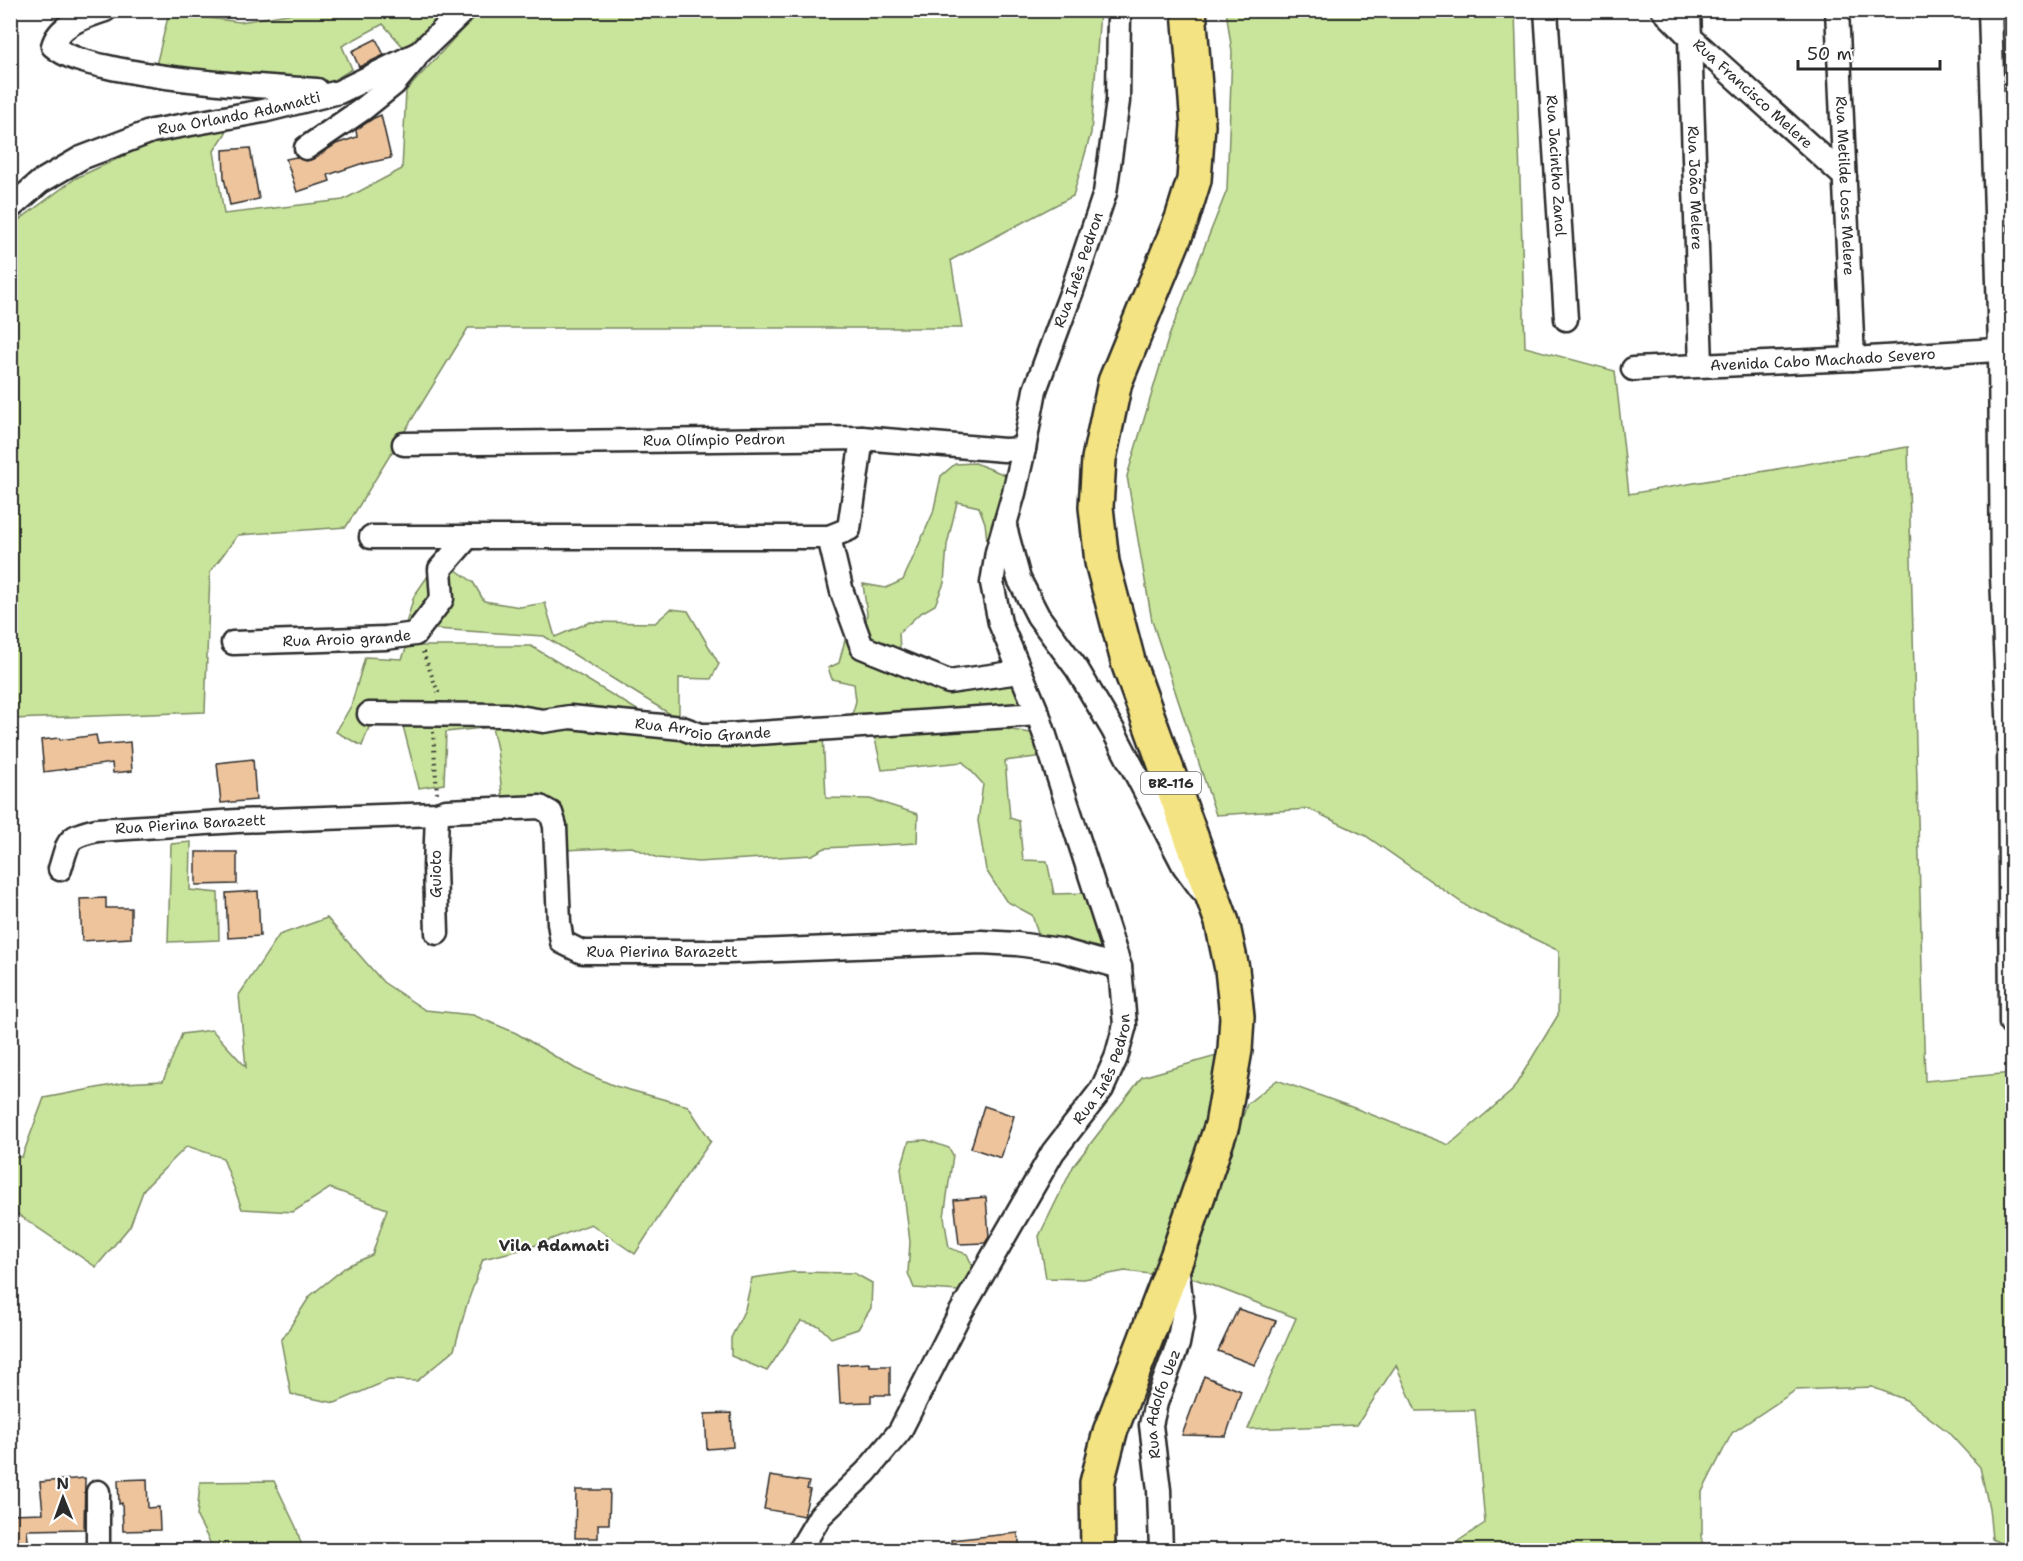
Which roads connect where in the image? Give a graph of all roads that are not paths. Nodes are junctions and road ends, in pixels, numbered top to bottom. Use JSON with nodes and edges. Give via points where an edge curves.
{"nodes":[{"id":1,"x":105,"y":10,"type":"edge"},
{"id":2,"x":464,"y":10,"type":"edge"},
{"id":3,"x":1119,"y":10,"type":"edge"},
{"id":4,"x":1189,"y":10,"type":"edge"},
{"id":5,"x":1546,"y":10,"type":"edge"},
{"id":6,"x":1663,"y":10,"type":"edge"},
{"id":7,"x":1689,"y":10,"type":"edge"},
{"id":8,"x":1837,"y":10,"type":"edge"},
{"id":9,"x":1990,"y":10,"type":"edge"},
{"id":10,"x":1691,"y":38,"type":"junction"},
{"id":11,"x":419,"y":53,"type":"junction"},
{"id":12,"x":339,"y":92,"type":"junction"},
{"id":13,"x":306,"y":148,"type":"dead end"},
{"id":14,"x":1845,"y":177,"type":"junction"},
{"id":15,"x":10,"y":208,"type":"edge"},
{"id":16,"x":1566,"y":320,"type":"dead end"},
{"id":17,"x":2006,"y":349,"type":"edge"},
{"id":18,"x":1853,"y":359,"type":"junction"},
{"id":19,"x":1701,"y":366,"type":"junction"},
{"id":20,"x":1633,"y":369,"type":"dead end"},
{"id":21,"x":862,"y":438,"type":"junction"},
{"id":22,"x":404,"y":444,"type":"dead end"},
{"id":23,"x":1024,"y":449,"type":"junction"},
{"id":24,"x":1004,"y":526,"type":"junction"},
{"id":25,"x":371,"y":537,"type":"dead end"},
{"id":26,"x":468,"y":537,"type":"junction"},
{"id":27,"x":829,"y":537,"type":"junction"},
{"id":28,"x":2009,"y":640,"type":"edge"},
{"id":29,"x":234,"y":643,"type":"dead end"},
{"id":30,"x":1019,"y":672,"type":"junction"},
{"id":31,"x":369,"y":714,"type":"dead end"},
{"id":32,"x":1038,"y":714,"type":"junction"},
{"id":33,"x":2011,"y":737,"type":"edge"},
{"id":34,"x":437,"y":814,"type":"junction"},
{"id":35,"x":60,"y":869,"type":"dead end"},
{"id":36,"x":1217,"y":909,"type":"junction"},
{"id":37,"x":437,"y":933,"type":"dead end"},
{"id":38,"x":1120,"y":967,"type":"junction"},
{"id":39,"x":2011,"y":1023,"type":"edge"},
{"id":40,"x":1177,"y":1257,"type":"junction"},
{"id":41,"x":98,"y":1492,"type":"dead end"},
{"id":42,"x":98,"y":1551,"type":"edge"},
{"id":43,"x":801,"y":1551,"type":"edge"},
{"id":44,"x":1098,"y":1551,"type":"edge"},
{"id":45,"x":1161,"y":1551,"type":"edge"}],
"edges":[{"from":1,"to":12,"type":"street","via":[[62,28],[53,46],[61,53],[100,65],[149,75]]},
{"from":2,"to":11,"type":"street","name":"Rua Orlando Adamatti"},
{"from":3,"to":23,"type":"street","name":"Rua Inês Pedron","via":[[1118,101],[1105,193],[1035,390]]},
{"from":4,"to":36,"type":"main road","number":"BR-116","via":[[1198,125],[1194,180],[1182,219],[1115,382],[1099,459],[1096,507],[1102,562],[1128,665]]},
{"from":5,"to":16,"type":"street","name":"Rua Jacintho Zanol"},
{"from":6,"to":10,"type":"street","name":"Rua Francisco Melere"},
{"from":7,"to":10,"type":"street","name":"Rua João Melere"},
{"from":8,"to":14,"type":"street","name":"Rua Metilde Loss Melere"},
{"from":9,"to":17,"type":"street"},
{"from":10,"to":14,"type":"street","name":"Rua Francisco Melere"},
{"from":10,"to":19,"type":"street","name":"Rua João Melere"},
{"from":11,"to":12,"type":"street","name":"Rua Orlando Adamatti"},
{"from":11,"to":13,"type":"street","via":[[394,84]]},
{"from":12,"to":15,"type":"street","name":"Rua Orlando Adamatti","via":[[263,111],[152,131],[81,158],[40,182]]},
{"from":14,"to":18,"type":"street","name":"Rua Metilde Loss Melere"},
{"from":17,"to":18,"type":"street","name":"Avenida Cabo Machado Severo"},
{"from":17,"to":28,"type":"street","via":[[2002,576]]},
{"from":18,"to":19,"type":"street","name":"Avenida Cabo Machado Severo"},
{"from":19,"to":20,"type":"street","name":"Avenida Cabo Machado Severo"},
{"from":21,"to":22,"type":"street","name":"Rua Olímpio Pedron"},
{"from":21,"to":23,"type":"street","name":"Rua Olímpio Pedron"},
{"from":21,"to":27,"type":"street","via":[[849,529]]},
{"from":23,"to":24,"type":"street","name":"Rua Inês Pedron"},
{"from":24,"to":30,"type":"street","name":"Rua Inês Pedron","via":[[992,583],[1000,623]]},
{"from":24,"to":36,"type":"street","via":[[1019,579],[1038,616],[1077,669],[1185,866]]},
{"from":25,"to":26,"type":"street"},
{"from":26,"to":27,"type":"street"},
{"from":26,"to":29,"type":"street","name":"Rua Aroio grande","via":[[440,568],[442,598],[415,634]]},
{"from":27,"to":30,"type":"street","via":[[842,592],[862,647],[950,682]]},
{"from":28,"to":33,"type":"street"},
{"from":30,"to":32,"type":"street","name":"Rua Inês Pedron"},
{"from":31,"to":32,"type":"street","name":"Rua Arroio Grande","via":[[507,715],[543,721],[570,717],[682,728],[701,735],[728,735]]},
{"from":32,"to":38,"type":"street","name":"Rua Inês Pedron"},
{"from":33,"to":39,"type":"street"},
{"from":34,"to":35,"type":"street","name":"Rua Pierina Barazett","via":[[97,830],[76,834],[67,845]]},
{"from":34,"to":37,"type":"street","name":"Guioto"},
{"from":34,"to":38,"type":"street","name":"Rua Pierina Barazett","via":[[540,807],[550,813],[555,826],[562,942],[582,952],[729,952],[981,942],[1060,950]]},
{"from":36,"to":40,"type":"main road","number":"BR-116","via":[[1232,969],[1237,1017],[1235,1050],[1222,1125]]},
{"from":38,"to":43,"type":"street","name":"Rua Inês Pedron","via":[[1125,1025],[1102,1089],[1053,1152],[958,1317],[900,1431],[866,1472],[820,1516]]},
{"from":40,"to":44,"type":"main road","number":"BR-116","via":[[1107,1442],[1097,1483]]},
{"from":40,"to":45,"type":"street","name":"Rua Adolfo Uez","via":[[1183,1317],[1151,1425]]},
{"from":41,"to":42,"type":"street"}]}
